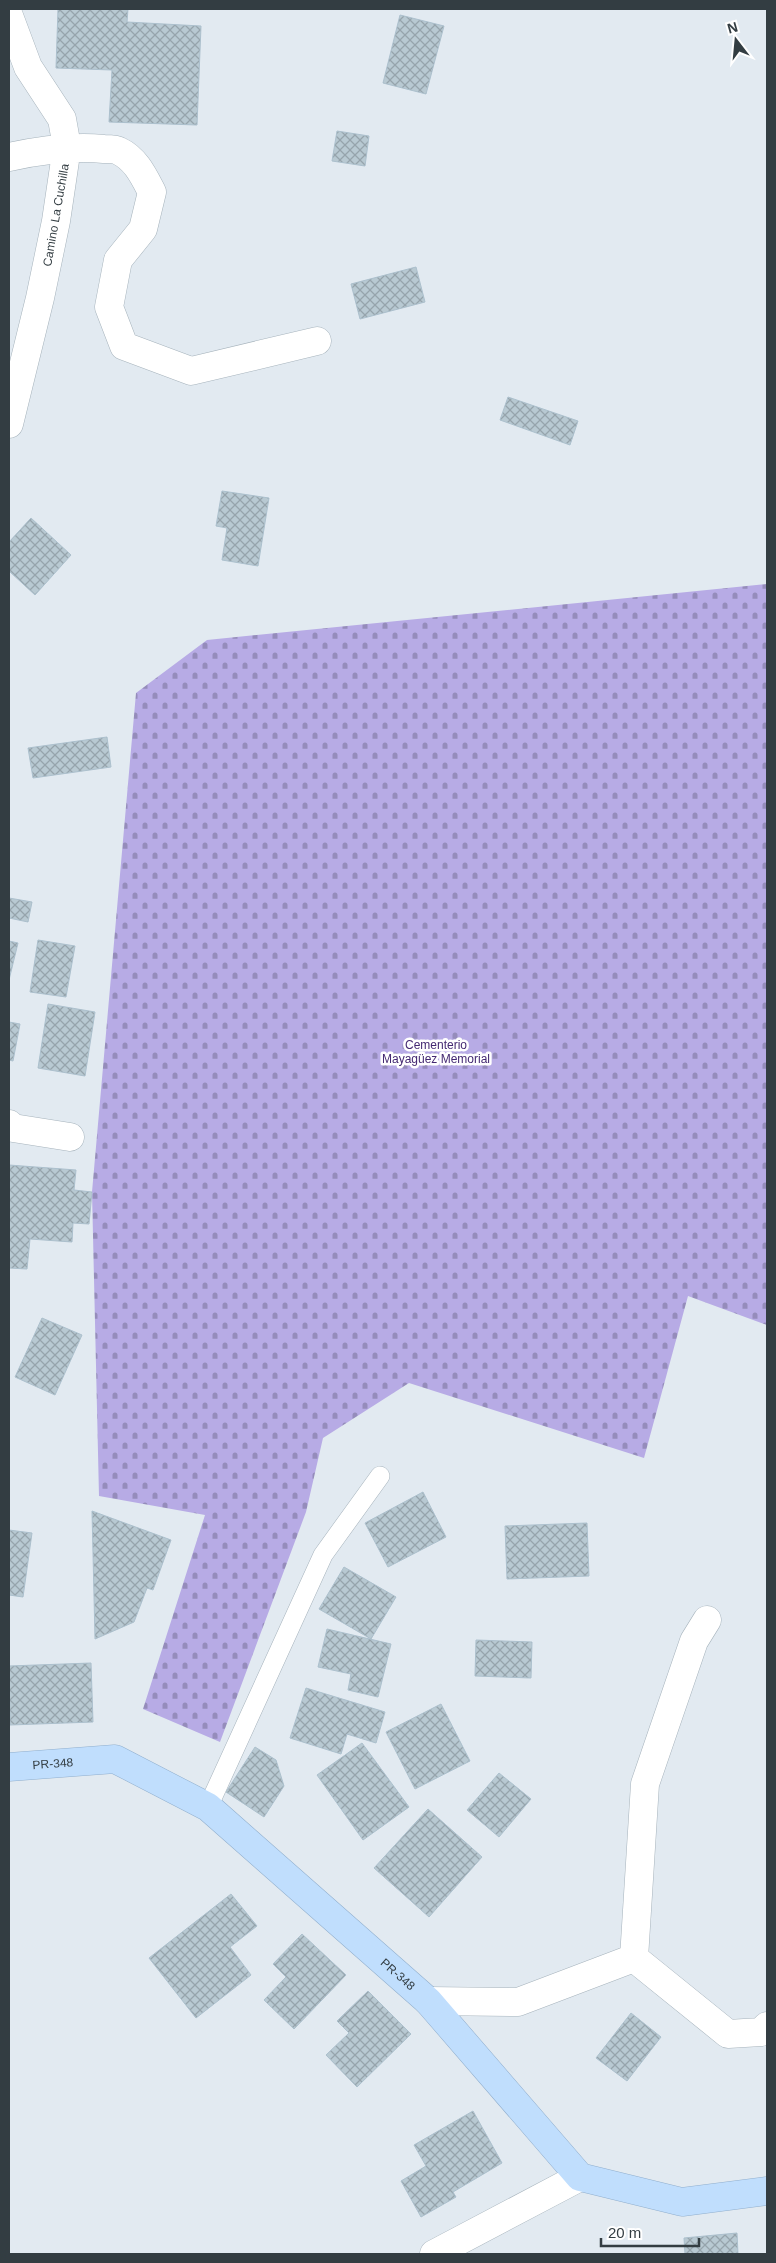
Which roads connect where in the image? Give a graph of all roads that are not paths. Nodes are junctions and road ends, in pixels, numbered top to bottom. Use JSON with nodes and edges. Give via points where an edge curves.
{"nodes":[{"id":1,"x":9,"y":16,"type":"edge"},
{"id":2,"x":67,"y":147,"type":"junction"},
{"id":3,"x":9,"y":157,"type":"edge"},
{"id":4,"x":316,"y":341,"type":"dead end"},
{"id":5,"x":9,"y":424,"type":"edge"},
{"id":6,"x":9,"y":1124,"type":"edge"},
{"id":7,"x":70,"y":1137,"type":"dead end"},
{"id":8,"x":380,"y":1476,"type":"dead end"},
{"id":9,"x":707,"y":1620,"type":"dead end"},
{"id":10,"x":9,"y":1767,"type":"edge"},
{"id":11,"x":208,"y":1807,"type":"junction"},
{"id":12,"x":634,"y":1958,"type":"junction"},
{"id":13,"x":428,"y":2001,"type":"junction"},
{"id":14,"x":767,"y":2026,"type":"edge"},
{"id":15,"x":580,"y":2177,"type":"junction"},
{"id":16,"x":767,"y":2191,"type":"edge"},
{"id":17,"x":434,"y":2254,"type":"edge"}],
"edges":[{"from":1,"to":2,"type":"street","name":"Camino La Cuchilla","via":[[28,67],[62,119]]},
{"from":2,"to":3,"type":"street"},
{"from":2,"to":4,"type":"street","via":[[119,150],[139,168],[152,192],[143,230],[118,260],[109,307],[124,346],[191,371]]},
{"from":2,"to":5,"type":"street","name":"Camino La Cuchilla","via":[[42,288]]},
{"from":6,"to":7,"type":"street","via":[[13,1128]]},
{"from":8,"to":11,"type":"lane","via":[[323,1555]]},
{"from":9,"to":12,"type":"street","via":[[694,1641],[645,1784]]},
{"from":10,"to":11,"type":"street","name":"PR-348","number":"PR-348","via":[[115,1759]]},
{"from":11,"to":13,"type":"street","name":"PR-348","number":"PR-348"},
{"from":12,"to":13,"type":"street","via":[[518,2002]]},
{"from":12,"to":14,"type":"street","via":[[728,2034],[760,2032]]},
{"from":13,"to":15,"type":"street","name":"PR-348","number":"PR-348"},
{"from":15,"to":16,"type":"street","via":[[682,2202]]},
{"from":15,"to":17,"type":"street"}]}
